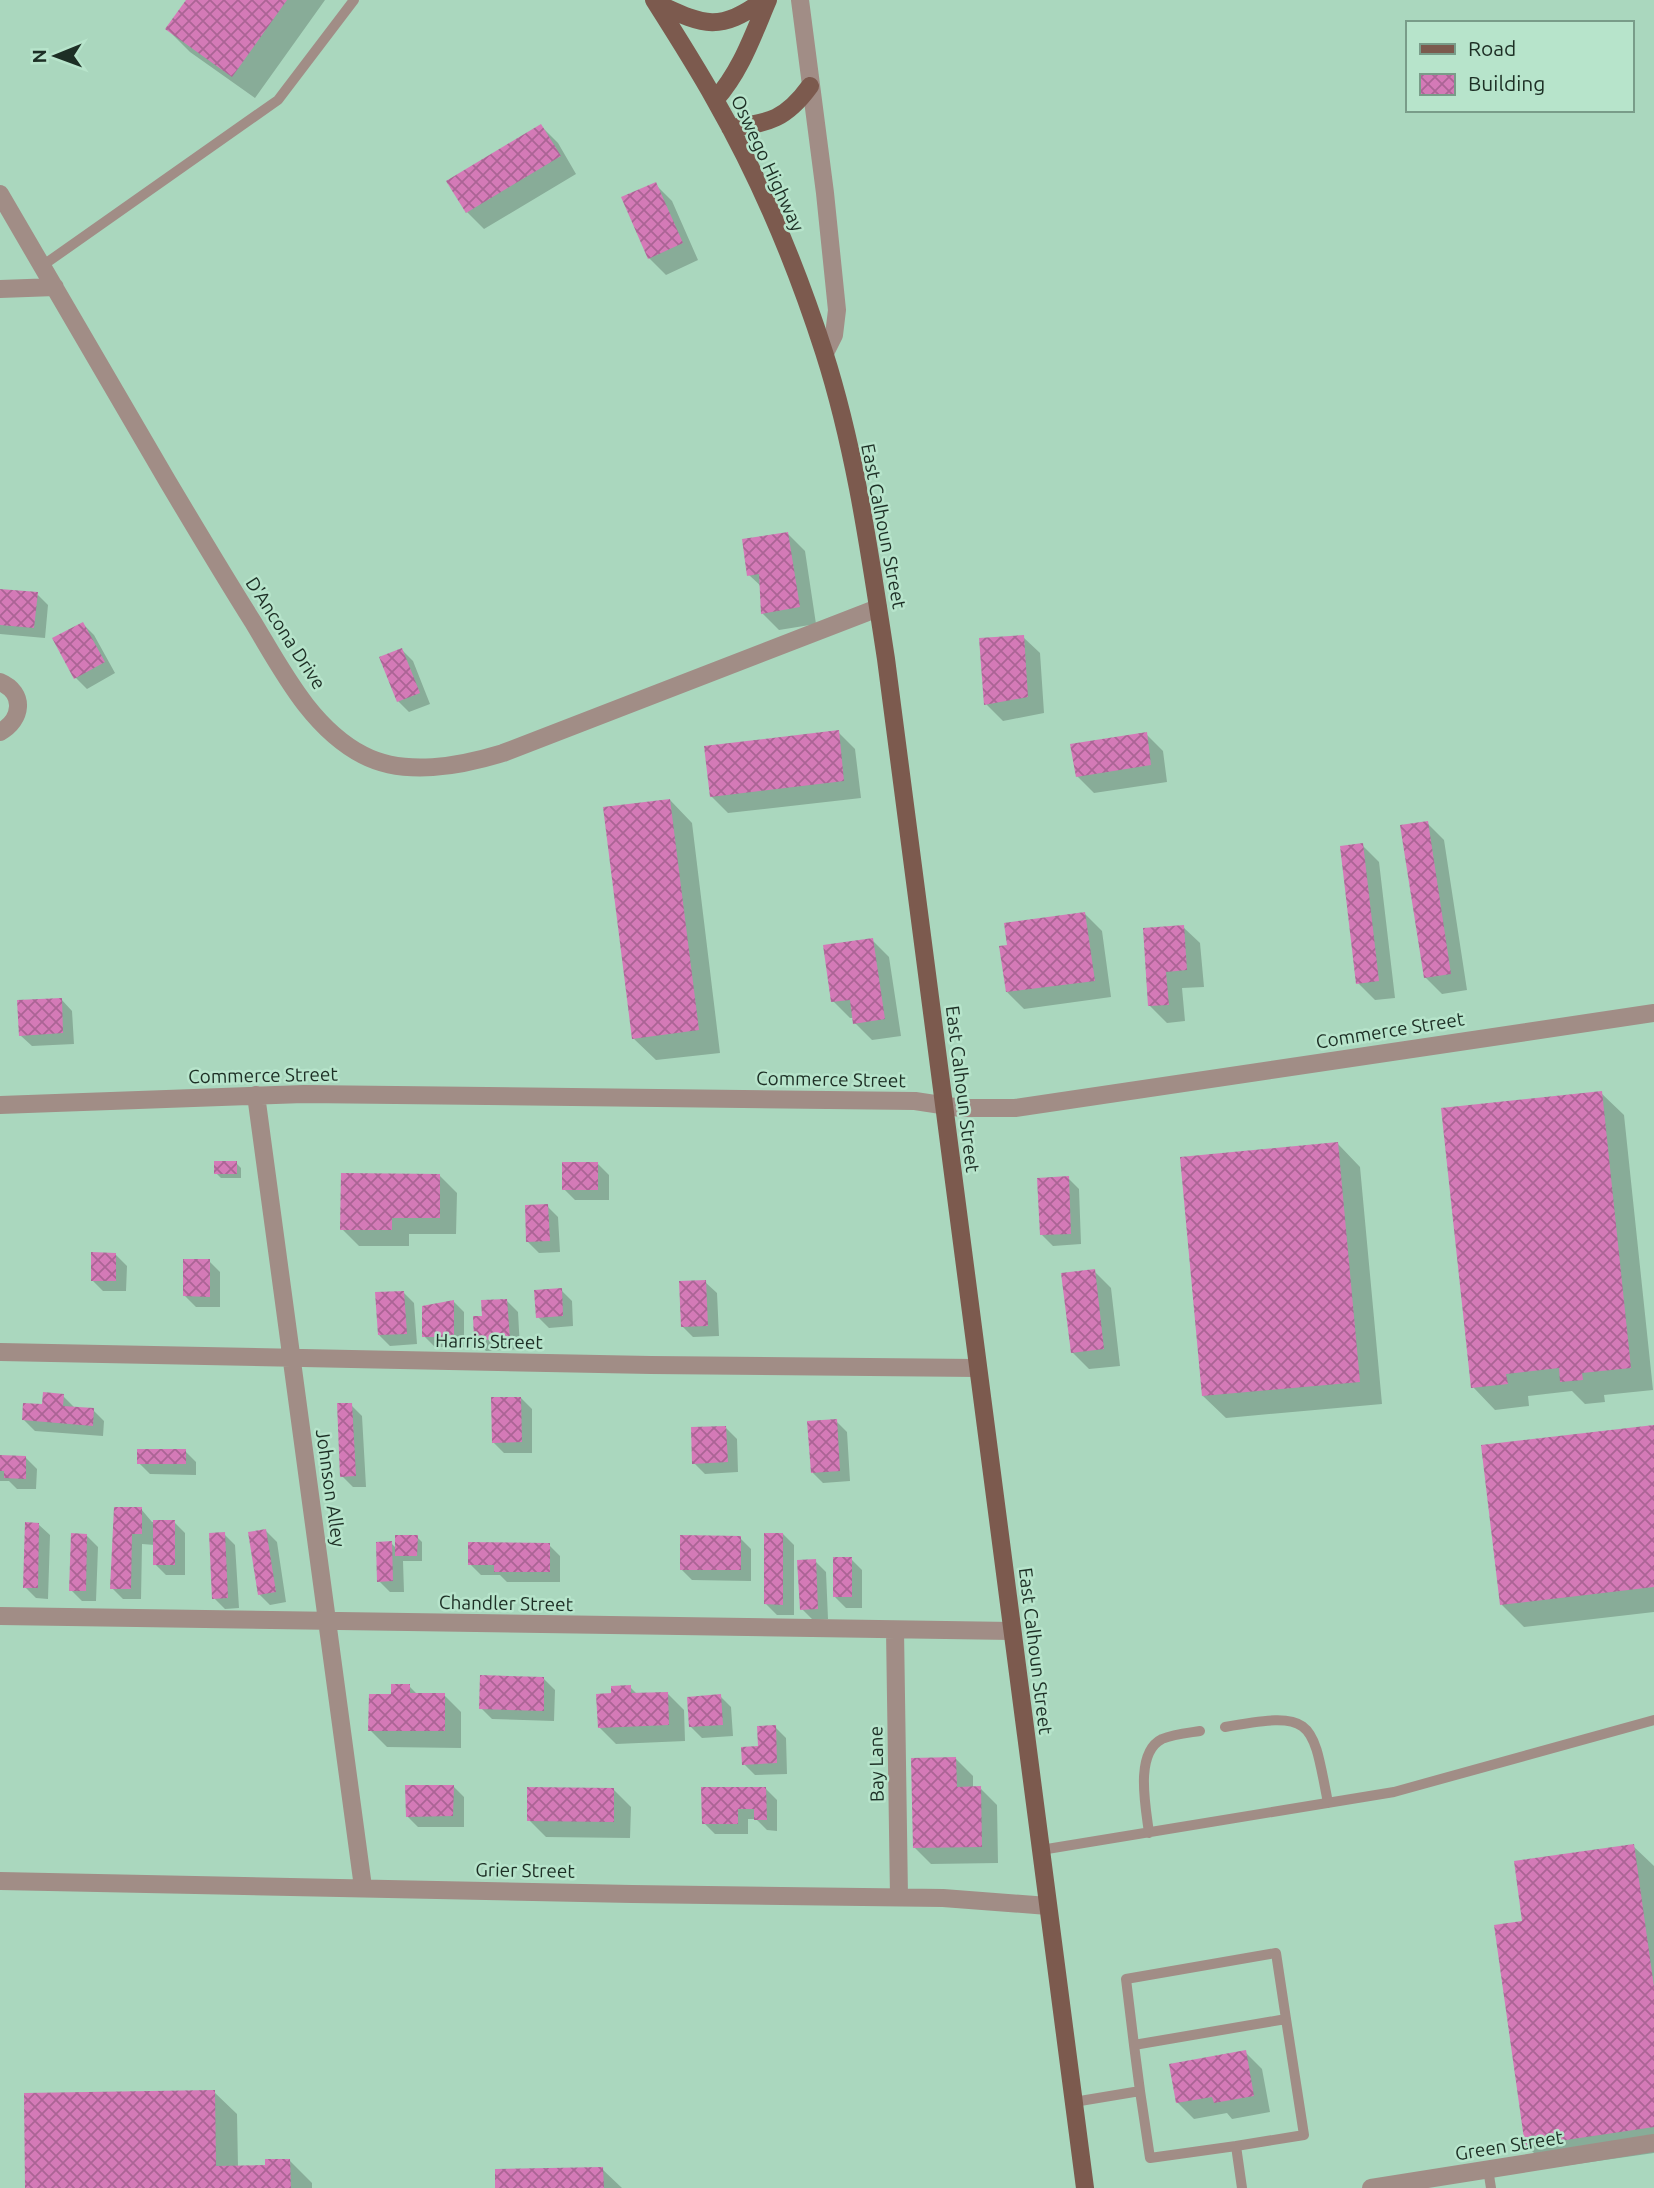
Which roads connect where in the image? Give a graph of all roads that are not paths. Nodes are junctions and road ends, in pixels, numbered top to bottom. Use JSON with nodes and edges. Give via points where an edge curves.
{"nodes":[{"id":1,"x":354,"y":0,"type":"edge"},
{"id":2,"x":766,"y":0,"type":"edge"},
{"id":3,"x":800,"y":0,"type":"edge"},
{"id":4,"x":655,"y":1,"type":"edge"},
{"id":5,"x":810,"y":86,"type":"junction"},
{"id":6,"x":715,"y":100,"type":"junction"},
{"id":7,"x":730,"y":128,"type":"junction"},
{"id":8,"x":0,"y":194,"type":"edge"},
{"id":9,"x":42,"y":266,"type":"junction"},
{"id":10,"x":55,"y":287,"type":"junction"},
{"id":11,"x":0,"y":289,"type":"edge"},
{"id":12,"x":825,"y":353,"type":"junction"},
{"id":13,"x":878,"y":608,"type":"junction"},
{"id":14,"x":0,"y":682,"type":"edge"},
{"id":15,"x":0,"y":733,"type":"edge"},
{"id":16,"x":1654,"y":1013,"type":"edge"},
{"id":17,"x":256,"y":1095,"type":"junction"},
{"id":18,"x":0,"y":1105,"type":"edge"},
{"id":19,"x":944,"y":1107,"type":"junction"},
{"id":20,"x":0,"y":1352,"type":"edge"},
{"id":21,"x":292,"y":1358,"type":"junction"},
{"id":22,"x":977,"y":1368,"type":"junction"},
{"id":23,"x":0,"y":1616,"type":"edge"},
{"id":24,"x":328,"y":1621,"type":"junction"},
{"id":25,"x":895,"y":1630,"type":"junction"},
{"id":26,"x":1012,"y":1631,"type":"junction"},
{"id":27,"x":1654,"y":1720,"type":"edge"},
{"id":28,"x":1224,"y":1727,"type":"dead end"},
{"id":29,"x":1200,"y":1731,"type":"dead end"},
{"id":30,"x":1328,"y":1803,"type":"junction"},
{"id":31,"x":1149,"y":1833,"type":"junction"},
{"id":32,"x":1041,"y":1850,"type":"junction"},
{"id":33,"x":0,"y":1881,"type":"edge"},
{"id":34,"x":363,"y":1888,"type":"junction"},
{"id":35,"x":900,"y":1897,"type":"junction"},
{"id":36,"x":1048,"y":1906,"type":"junction"},
{"id":37,"x":1286,"y":2019,"type":"junction"},
{"id":38,"x":1134,"y":2045,"type":"junction"},
{"id":39,"x":1140,"y":2091,"type":"junction"},
{"id":40,"x":1074,"y":2102,"type":"junction"},
{"id":41,"x":1654,"y":2143,"type":"edge"},
{"id":42,"x":1236,"y":2146,"type":"junction"},
{"id":43,"x":1488,"y":2169,"type":"junction"},
{"id":44,"x":1085,"y":2188,"type":"edge"},
{"id":45,"x":1242,"y":2188,"type":"edge"},
{"id":46,"x":1371,"y":2188,"type":"edge"},
{"id":47,"x":1491,"y":2188,"type":"edge"}],
"edges":[{"from":1,"to":9,"type":"lane","via":[[278,100]]},
{"from":2,"to":4,"type":"main road","via":[[742,16],[709,22]]},
{"from":2,"to":6,"type":"main road","via":[[739,66]]},
{"from":3,"to":5,"type":"street"},
{"from":4,"to":6,"type":"main road","name":"Oswego Highway"},
{"from":5,"to":7,"type":"main road","via":[[786,113]]},
{"from":5,"to":12,"type":"street","via":[[837,310],[834,335]]},
{"from":6,"to":7,"type":"main road","name":"Oswego Highway"},
{"from":7,"to":12,"type":"main road","name":"Oswego Highway","via":[[768,207]]},
{"from":8,"to":9,"type":"street","name":"D'Ancona Drive"},
{"from":9,"to":10,"type":"street","name":"D'Ancona Drive"},
{"from":10,"to":11,"type":"street"},
{"from":10,"to":13,"type":"street","name":"D'Ancona Drive","via":[[294,689],[313,714],[365,756],[434,767],[503,753]]},
{"from":12,"to":13,"type":"main road","name":"East Calhoun Street","via":[[864,520]]},
{"from":13,"to":19,"type":"main road","name":"East Calhoun Street"},
{"from":14,"to":15,"type":"street","via":[[12,689],[18,709],[11,726]]},
{"from":16,"to":19,"type":"street","name":"Commerce Street","via":[[1015,1108]]},
{"from":17,"to":18,"type":"street","name":"Commerce Street"},
{"from":17,"to":19,"type":"street","name":"Commerce Street","via":[[915,1101]]},
{"from":17,"to":21,"type":"street","name":"Johnson Alley"},
{"from":19,"to":22,"type":"main road","name":"East Calhoun Street"},
{"from":20,"to":21,"type":"street","name":"Harris Street"},
{"from":21,"to":22,"type":"street","name":"Harris Street"},
{"from":21,"to":24,"type":"street","name":"Johnson Alley"},
{"from":22,"to":26,"type":"main road","name":"East Calhoun Street"},
{"from":23,"to":24,"type":"street","name":"Chandler Street"},
{"from":24,"to":25,"type":"street","name":"Chandler Street"},
{"from":24,"to":34,"type":"street","name":"Johnson Alley"},
{"from":25,"to":26,"type":"street","name":"Chandler Street"},
{"from":25,"to":35,"type":"street","name":"Bay Lane"},
{"from":26,"to":32,"type":"main road","name":"East Calhoun Street"},
{"from":27,"to":30,"type":"lane","via":[[1394,1792]]},
{"from":28,"to":30,"type":"lane","via":[[1267,1719],[1297,1722],[1310,1731]]},
{"from":29,"to":31,"type":"lane","via":[[1160,1740],[1149,1750],[1143,1782]]},
{"from":30,"to":31,"type":"lane"},
{"from":31,"to":32,"type":"lane"},
{"from":32,"to":36,"type":"main road","name":"East Calhoun Street"},
{"from":33,"to":34,"type":"street","name":"Grier Street"},
{"from":34,"to":35,"type":"street","name":"Grier Street"},
{"from":35,"to":36,"type":"street","name":"Grier Street"},
{"from":36,"to":40,"type":"main road","name":"East Calhoun Street"},
{"from":37,"to":38,"type":"lane"},
{"from":37,"to":38,"type":"lane","via":[[1276,1953],[1263,1955],[1126,1979]]},
{"from":37,"to":42,"type":"lane","via":[[1304,2134]]},
{"from":38,"to":39,"type":"lane"},
{"from":39,"to":40,"type":"lane"},
{"from":39,"to":42,"type":"lane","via":[[1150,2158]]},
{"from":40,"to":44,"type":"main road","name":"East Calhoun Street"},
{"from":41,"to":43,"type":"street","name":"Green Street"},
{"from":42,"to":45,"type":"lane"},
{"from":43,"to":46,"type":"street","name":"Green Street"},
{"from":43,"to":47,"type":"lane"}]}
